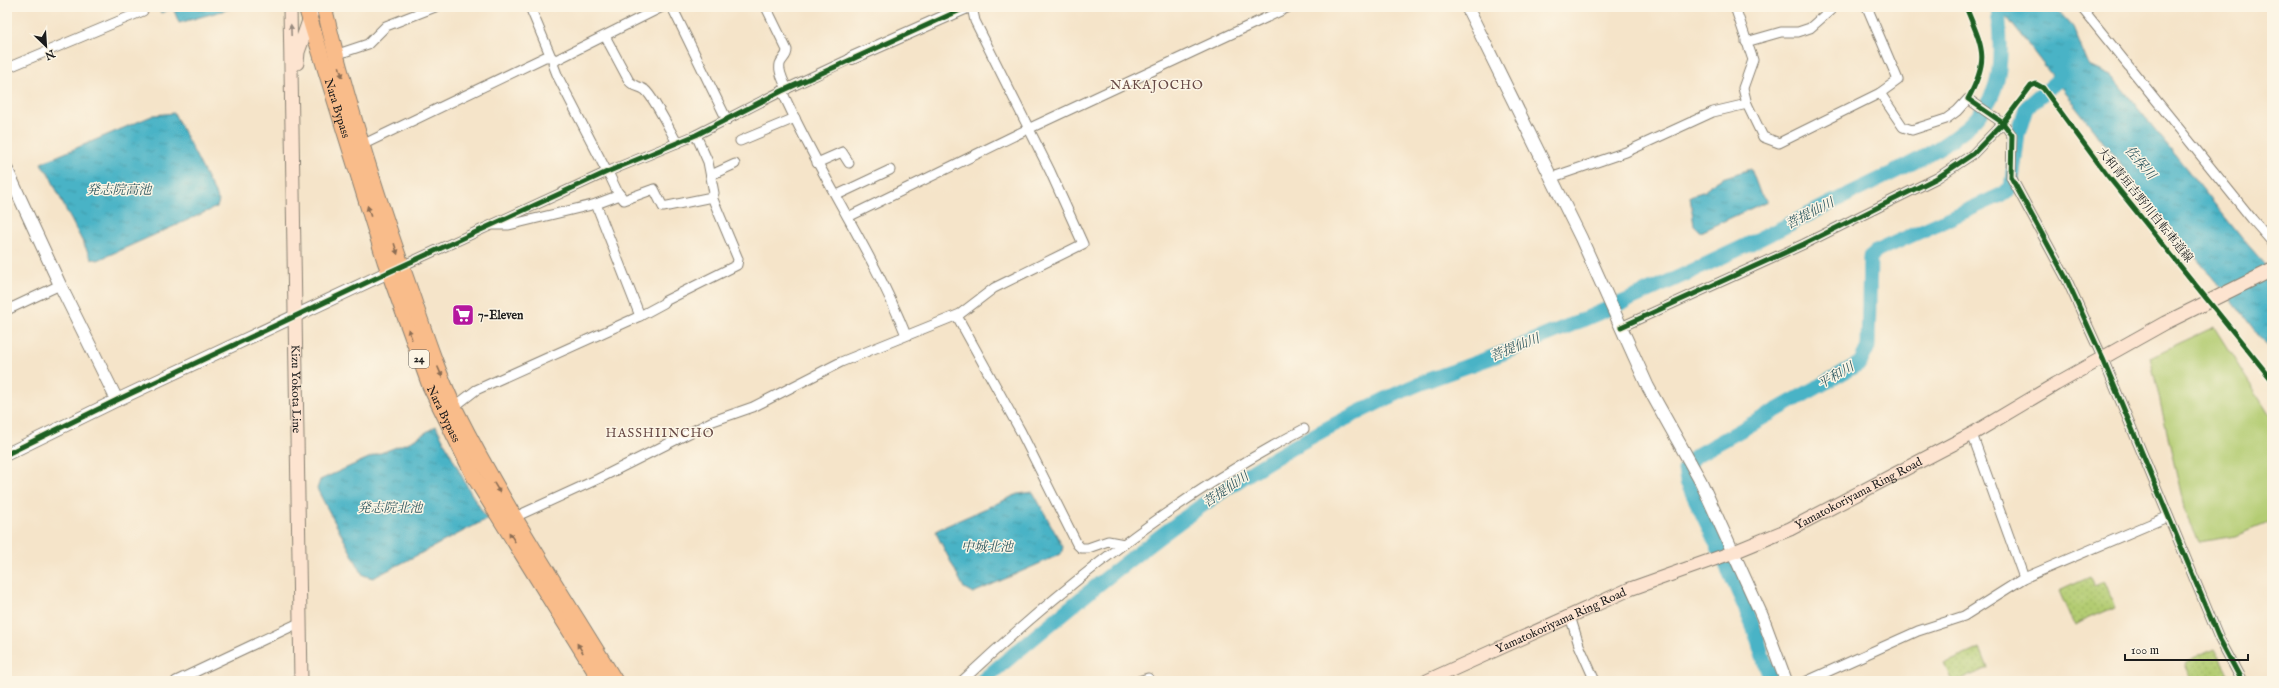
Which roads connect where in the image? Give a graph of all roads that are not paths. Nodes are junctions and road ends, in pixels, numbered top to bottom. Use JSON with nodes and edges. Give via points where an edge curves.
{"nodes":[{"id":1,"x":142,"y":7,"type":"edge"},
{"id":2,"x":290,"y":7,"type":"edge"},
{"id":3,"x":324,"y":7,"type":"edge"},
{"id":4,"x":435,"y":7,"type":"edge"},
{"id":5,"x":530,"y":7,"type":"edge"},
{"id":6,"x":662,"y":7,"type":"edge"},
{"id":7,"x":672,"y":7,"type":"edge"},
{"id":8,"x":766,"y":7,"type":"edge"},
{"id":9,"x":967,"y":7,"type":"edge"},
{"id":10,"x":972,"y":7,"type":"edge"},
{"id":11,"x":1289,"y":7,"type":"edge"},
{"id":12,"x":1467,"y":7,"type":"edge"},
{"id":13,"x":1735,"y":7,"type":"edge"},
{"id":14,"x":1834,"y":7,"type":"edge"},
{"id":15,"x":1867,"y":7,"type":"edge"},
{"id":16,"x":2081,"y":7,"type":"edge"},
{"id":17,"x":310,"y":12,"type":"edge"},
{"id":18,"x":605,"y":36,"type":"junction"},
{"id":19,"x":1746,"y":42,"type":"junction"},
{"id":20,"x":336,"y":55,"type":"junction"},
{"id":21,"x":553,"y":58,"type":"junction"},
{"id":22,"x":852,"y":58,"type":"joint"},
{"id":23,"x":7,"y":68,"type":"edge"},
{"id":24,"x":784,"y":90,"type":"junction"},
{"id":25,"x":1880,"y":93,"type":"junction"},
{"id":26,"x":293,"y":97,"type":"junction"},
{"id":27,"x":1747,"y":104,"type":"junction"},
{"id":28,"x":795,"y":118,"type":"junction"},
{"id":29,"x":727,"y":120,"type":"junction"},
{"id":30,"x":2003,"y":123,"type":"junction"},
{"id":31,"x":1028,"y":129,"type":"junction"},
{"id":32,"x":696,"y":135,"type":"junction"},
{"id":33,"x":740,"y":141,"type":"dead end"},
{"id":34,"x":677,"y":143,"type":"junction"},
{"id":35,"x":362,"y":145,"type":"junction"},
{"id":36,"x":817,"y":163,"type":"junction"},
{"id":37,"x":849,"y":163,"type":"dead end"},
{"id":38,"x":735,"y":164,"type":"dead end"},
{"id":39,"x":7,"y":170,"type":"edge"},
{"id":40,"x":890,"y":170,"type":"dead end"},
{"id":41,"x":607,"y":172,"type":"junction"},
{"id":42,"x":711,"y":175,"type":"junction"},
{"id":43,"x":1551,"y":180,"type":"junction"},
{"id":44,"x":620,"y":195,"type":"junction"},
{"id":45,"x":837,"y":195,"type":"junction"},
{"id":46,"x":712,"y":197,"type":"junction"},
{"id":47,"x":596,"y":204,"type":"junction"},
{"id":48,"x":848,"y":217,"type":"junction"},
{"id":49,"x":492,"y":225,"type":"junction"},
{"id":50,"x":2272,"y":242,"type":"edge"},
{"id":51,"x":395,"y":269,"type":"junction"},
{"id":52,"x":2272,"y":270,"type":"edge"},
{"id":53,"x":60,"y":285,"type":"junction"},
{"id":54,"x":7,"y":310,"type":"edge"},
{"id":55,"x":296,"y":316,"type":"junction"},
{"id":56,"x":640,"y":316,"type":"junction"},
{"id":57,"x":957,"y":316,"type":"junction"},
{"id":58,"x":1620,"y":325,"type":"junction"},
{"id":59,"x":906,"y":335,"type":"junction"},
{"id":60,"x":2102,"y":359,"type":"junction"},
{"id":61,"x":117,"y":400,"type":"junction"},
{"id":62,"x":454,"y":407,"type":"junction"},
{"id":63,"x":1304,"y":429,"type":"dead end"},
{"id":64,"x":1972,"y":434,"type":"junction"},
{"id":65,"x":7,"y":454,"type":"edge"},
{"id":66,"x":514,"y":517,"type":"junction"},
{"id":67,"x":2167,"y":517,"type":"junction"},
{"id":68,"x":1124,"y":544,"type":"junction"},
{"id":69,"x":1724,"y":556,"type":"junction"},
{"id":70,"x":2024,"y":578,"type":"junction"},
{"id":71,"x":1570,"y":616,"type":"junction"},
{"id":72,"x":300,"y":622,"type":"junction"},
{"id":73,"x":176,"y":681,"type":"edge"},
{"id":74,"x":301,"y":681,"type":"edge"},
{"id":75,"x":601,"y":681,"type":"edge"},
{"id":76,"x":615,"y":681,"type":"edge"},
{"id":77,"x":962,"y":681,"type":"edge"},
{"id":78,"x":1139,"y":681,"type":"edge"},
{"id":79,"x":1151,"y":681,"type":"edge"},
{"id":80,"x":1427,"y":681,"type":"edge"},
{"id":81,"x":1595,"y":681,"type":"edge"},
{"id":82,"x":1786,"y":681,"type":"edge"},
{"id":83,"x":1807,"y":681,"type":"edge"},
{"id":84,"x":2242,"y":681,"type":"edge"}],
"edges":[{"from":1,"to":23,"type":"street","via":[[143,10]]},
{"from":26,"to":2,"type":"main road","name":"Kizu Yokota Line","one_way":true},
{"from":3,"to":20,"type":"highway","name":"Nara Bypass","number":"24"},
{"from":4,"to":20,"type":"street","via":[[386,26],[368,44]]},
{"from":5,"to":21,"type":"street"},
{"from":6,"to":18,"type":"street"},
{"from":7,"to":29,"type":"street"},
{"from":8,"to":24,"type":"street","via":[[787,50],[787,56],[780,69]]},
{"from":9,"to":22,"type":"street"},
{"from":10,"to":31,"type":"street","via":[[975,21]]},
{"from":11,"to":31,"type":"street"},
{"from":12,"to":43,"type":"street"},
{"from":13,"to":19,"type":"street"},
{"from":14,"to":19,"type":"street","via":[[1810,28],[1798,32],[1781,32]]},
{"from":15,"to":25,"type":"street","via":[[1898,80]]},
{"from":16,"to":50,"type":"street"},
{"from":17,"to":26,"type":"main road","name":"Kizu Yokota Line","via":[[298,52]]},
{"from":51,"to":17,"type":"highway","name":"Nara Bypass","number":"24","one_way":true},
{"from":18,"to":21,"type":"street"},
{"from":18,"to":34,"type":"street","via":[[629,81],[645,90]]},
{"from":19,"to":27,"type":"street","via":[[1753,60],[1743,88]]},
{"from":20,"to":35,"type":"highway","name":"Nara Bypass","number":"24","one_way":true},
{"from":21,"to":35,"type":"street","via":[[546,57]]},
{"from":21,"to":41,"type":"street","via":[[558,77]]},
{"from":22,"to":24,"type":"street"},
{"from":24,"to":28,"type":"street"},
{"from":24,"to":29,"type":"street"},
{"from":25,"to":27,"type":"street","via":[[1779,143],[1763,137]]},
{"from":25,"to":30,"type":"street","via":[[1904,127],[1912,130],[1946,119],[1958,111],[1968,99]]},
{"from":26,"to":55,"type":"main road","name":"Kizu Yokota Line"},
{"from":27,"to":43,"type":"street","via":[[1713,112],[1626,152]]},
{"from":28,"to":33,"type":"street"},
{"from":28,"to":36,"type":"street"},
{"from":29,"to":32,"type":"street"},
{"from":30,"to":58,"type":"street","via":[[1974,154],[1937,178],[1804,244]]},
{"from":30,"to":60,"type":"street","via":[[2012,136],[2011,177],[2066,278]]},
{"from":31,"to":48,"type":"street"},
{"from":31,"to":57,"type":"street","via":[[1083,244],[994,288]]},
{"from":32,"to":34,"type":"street"},
{"from":32,"to":42,"type":"street"},
{"from":34,"to":41,"type":"street"},
{"from":35,"to":51,"type":"highway","name":"Nara Bypass","number":"24","one_way":true},
{"from":36,"to":37,"type":"street","via":[[842,152]]},
{"from":36,"to":45,"type":"street"},
{"from":38,"to":42,"type":"street"},
{"from":39,"to":53,"type":"street"},
{"from":40,"to":45,"type":"street"},
{"from":41,"to":44,"type":"street"},
{"from":41,"to":49,"type":"street"},
{"from":42,"to":46,"type":"street","via":[[714,193]]},
{"from":43,"to":58,"type":"street","via":[[1581,238]]},
{"from":44,"to":46,"type":"street","via":[[624,200],[654,189],[663,207]]},
{"from":44,"to":47,"type":"street"},
{"from":45,"to":48,"type":"street"},
{"from":46,"to":56,"type":"street","via":[[738,259],[737,265]]},
{"from":47,"to":49,"type":"street","via":[[509,226]]},
{"from":47,"to":56,"type":"street"},
{"from":48,"to":59,"type":"street","via":[[883,282]]},
{"from":49,"to":51,"type":"street"},
{"from":51,"to":55,"type":"street"},
{"from":51,"to":62,"type":"highway","name":"Nara Bypass","number":"24","one_way":true},
{"from":75,"to":51,"type":"highway","name":"Nara Bypass","number":"24","one_way":true,"via":[[468,465],[422,368]]},
{"from":52,"to":60,"type":"main road","name":"Yamatokoriyama Ring Road","via":[[2216,297]]},
{"from":53,"to":54,"type":"street"},
{"from":53,"to":61,"type":"street"},
{"from":55,"to":61,"type":"street"},
{"from":55,"to":72,"type":"main road","name":"Kizu Yokota Line"},
{"from":56,"to":62,"type":"street","via":[[476,390]]},
{"from":57,"to":59,"type":"street"},
{"from":57,"to":68,"type":"street","via":[[1021,432],[1077,544],[1081,548],[1088,548],[1108,540]]},
{"from":58,"to":69,"type":"street","via":[[1648,387],[1701,482]]},
{"from":59,"to":66,"type":"street","via":[[841,362],[753,407],[713,422]]},
{"from":60,"to":64,"type":"main road","name":"Yamatokoriyama Ring Road"},
{"from":60,"to":67,"type":"street"},
{"from":61,"to":65,"type":"street"},
{"from":62,"to":66,"type":"highway","name":"Nara Bypass","number":"24","one_way":true,"via":[[489,476]]},
{"from":63,"to":68,"type":"street","via":[[1226,472]]},
{"from":64,"to":69,"type":"main road","name":"Yamatokoriyama Ring Road","via":[[1790,529]]},
{"from":64,"to":70,"type":"street"},
{"from":66,"to":76,"type":"highway","name":"Nara Bypass","number":"24"},
{"from":67,"to":70,"type":"street"},
{"from":67,"to":84,"type":"street","via":[[2219,638]]},
{"from":68,"to":77,"type":"street","via":[[1029,620]]},
{"from":69,"to":71,"type":"main road","name":"Yamatokoriyama Ring Road","via":[[1650,581]]},
{"from":69,"to":82,"type":"street","via":[[1762,616]]},
{"from":70,"to":83,"type":"street","via":[[1964,616],[1918,631]]},
{"from":71,"to":80,"type":"main road","name":"Yamatokoriyama Ring Road"},
{"from":71,"to":81,"type":"street","via":[[1579,645]]},
{"from":72,"to":73,"type":"street"},
{"from":72,"to":74,"type":"main road","name":"Kizu Yokota Line"},
{"from":78,"to":79,"type":"street","via":[[1148,678]]}]}
